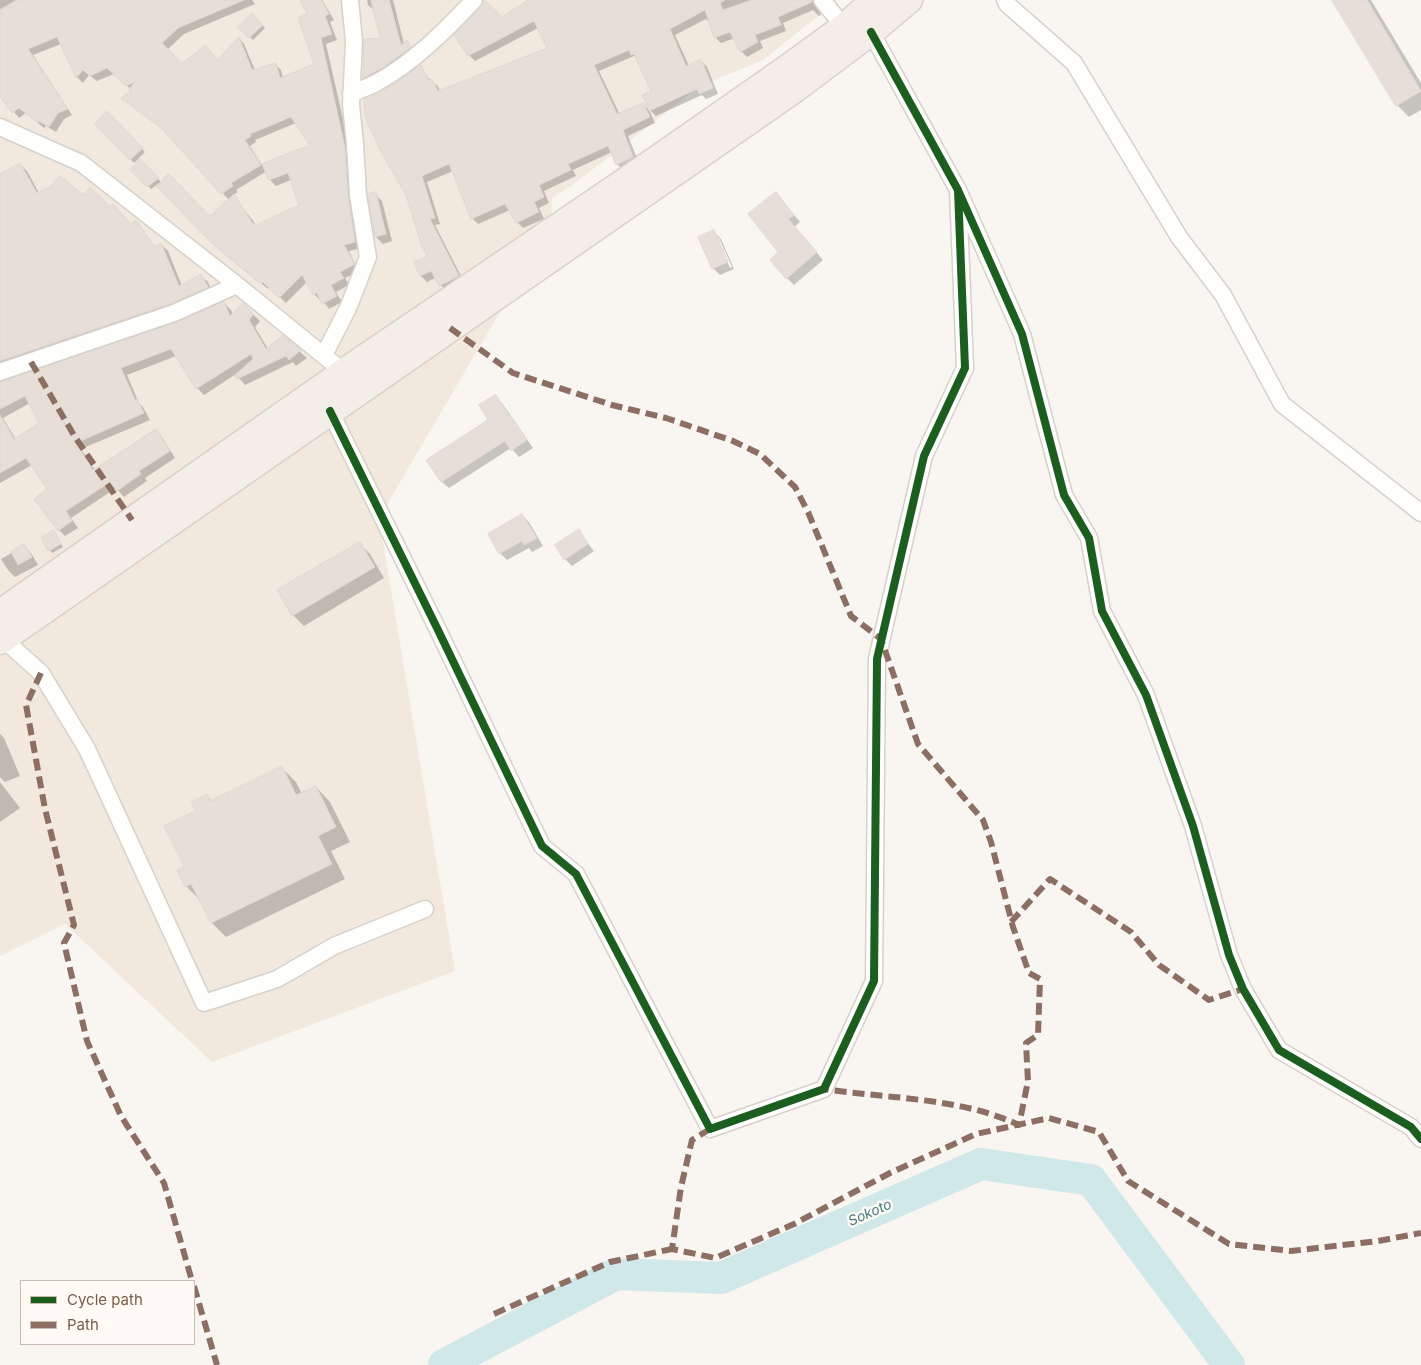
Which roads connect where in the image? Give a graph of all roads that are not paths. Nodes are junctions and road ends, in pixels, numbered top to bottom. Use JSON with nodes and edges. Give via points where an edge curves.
{"nodes":[{"id":1,"x":350,"y":0,"type":"edge"},
{"id":2,"x":474,"y":0,"type":"edge"},
{"id":3,"x":822,"y":0,"type":"edge"},
{"id":4,"x":875,"y":0,"type":"edge"},
{"id":5,"x":909,"y":0,"type":"edge"},
{"id":6,"x":1005,"y":0,"type":"edge"},
{"id":7,"x":844,"y":27,"type":"junction"},
{"id":8,"x":871,"y":32,"type":"junction"},
{"id":9,"x":351,"y":94,"type":"junction"},
{"id":10,"x":0,"y":127,"type":"edge"},
{"id":11,"x":958,"y":190,"type":"junction"},
{"id":12,"x":237,"y":285,"type":"junction"},
{"id":13,"x":324,"y":355,"type":"junction"},
{"id":14,"x":0,"y":372,"type":"edge"},
{"id":15,"x":353,"y":380,"type":"junction"},
{"id":16,"x":330,"y":411,"type":"junction"},
{"id":17,"x":1421,"y":513,"type":"edge"},
{"id":18,"x":0,"y":613,"type":"edge"},
{"id":19,"x":1,"y":639,"type":"edge"},
{"id":20,"x":425,"y":909,"type":"dead end"},
{"id":21,"x":1421,"y":1139,"type":"edge"}],
"edges":[{"from":1,"to":9,"type":"street","via":[[354,41]]},
{"from":2,"to":9,"type":"street","via":[[445,32],[401,67]]},
{"from":3,"to":7,"type":"street"},
{"from":4,"to":7,"type":"main road"},
{"from":5,"to":8,"type":"main road"},
{"from":6,"to":17,"type":"street","via":[[1074,63],[1179,237],[1223,296],[1282,404]]},
{"from":7,"to":15,"type":"main road","via":[[632,176]]},
{"from":8,"to":11,"type":"street"},
{"from":8,"to":15,"type":"main road","via":[[795,90]]},
{"from":9,"to":13,"type":"street","via":[[358,195],[368,257],[348,308]]},
{"from":10,"to":12,"type":"street","via":[[81,163]]},
{"from":11,"to":16,"type":"street","via":[[965,368],[924,456],[876,659],[874,981],[824,1089],[710,1129],[576,874],[542,846]]},
{"from":11,"to":21,"type":"street","via":[[1022,334],[1064,495],[1090,538],[1102,611],[1146,695],[1193,826],[1229,955],[1243,989],[1279,1050],[1412,1127]]},
{"from":12,"to":13,"type":"street"},
{"from":12,"to":14,"type":"street","via":[[174,312]]},
{"from":13,"to":15,"type":"street"},
{"from":15,"to":16,"type":"main road"},
{"from":15,"to":18,"type":"main road"},
{"from":16,"to":19,"type":"main road"},
{"from":19,"to":20,"type":"street","via":[[41,673],[88,749],[204,1003],[277,979],[334,946]]}]}
